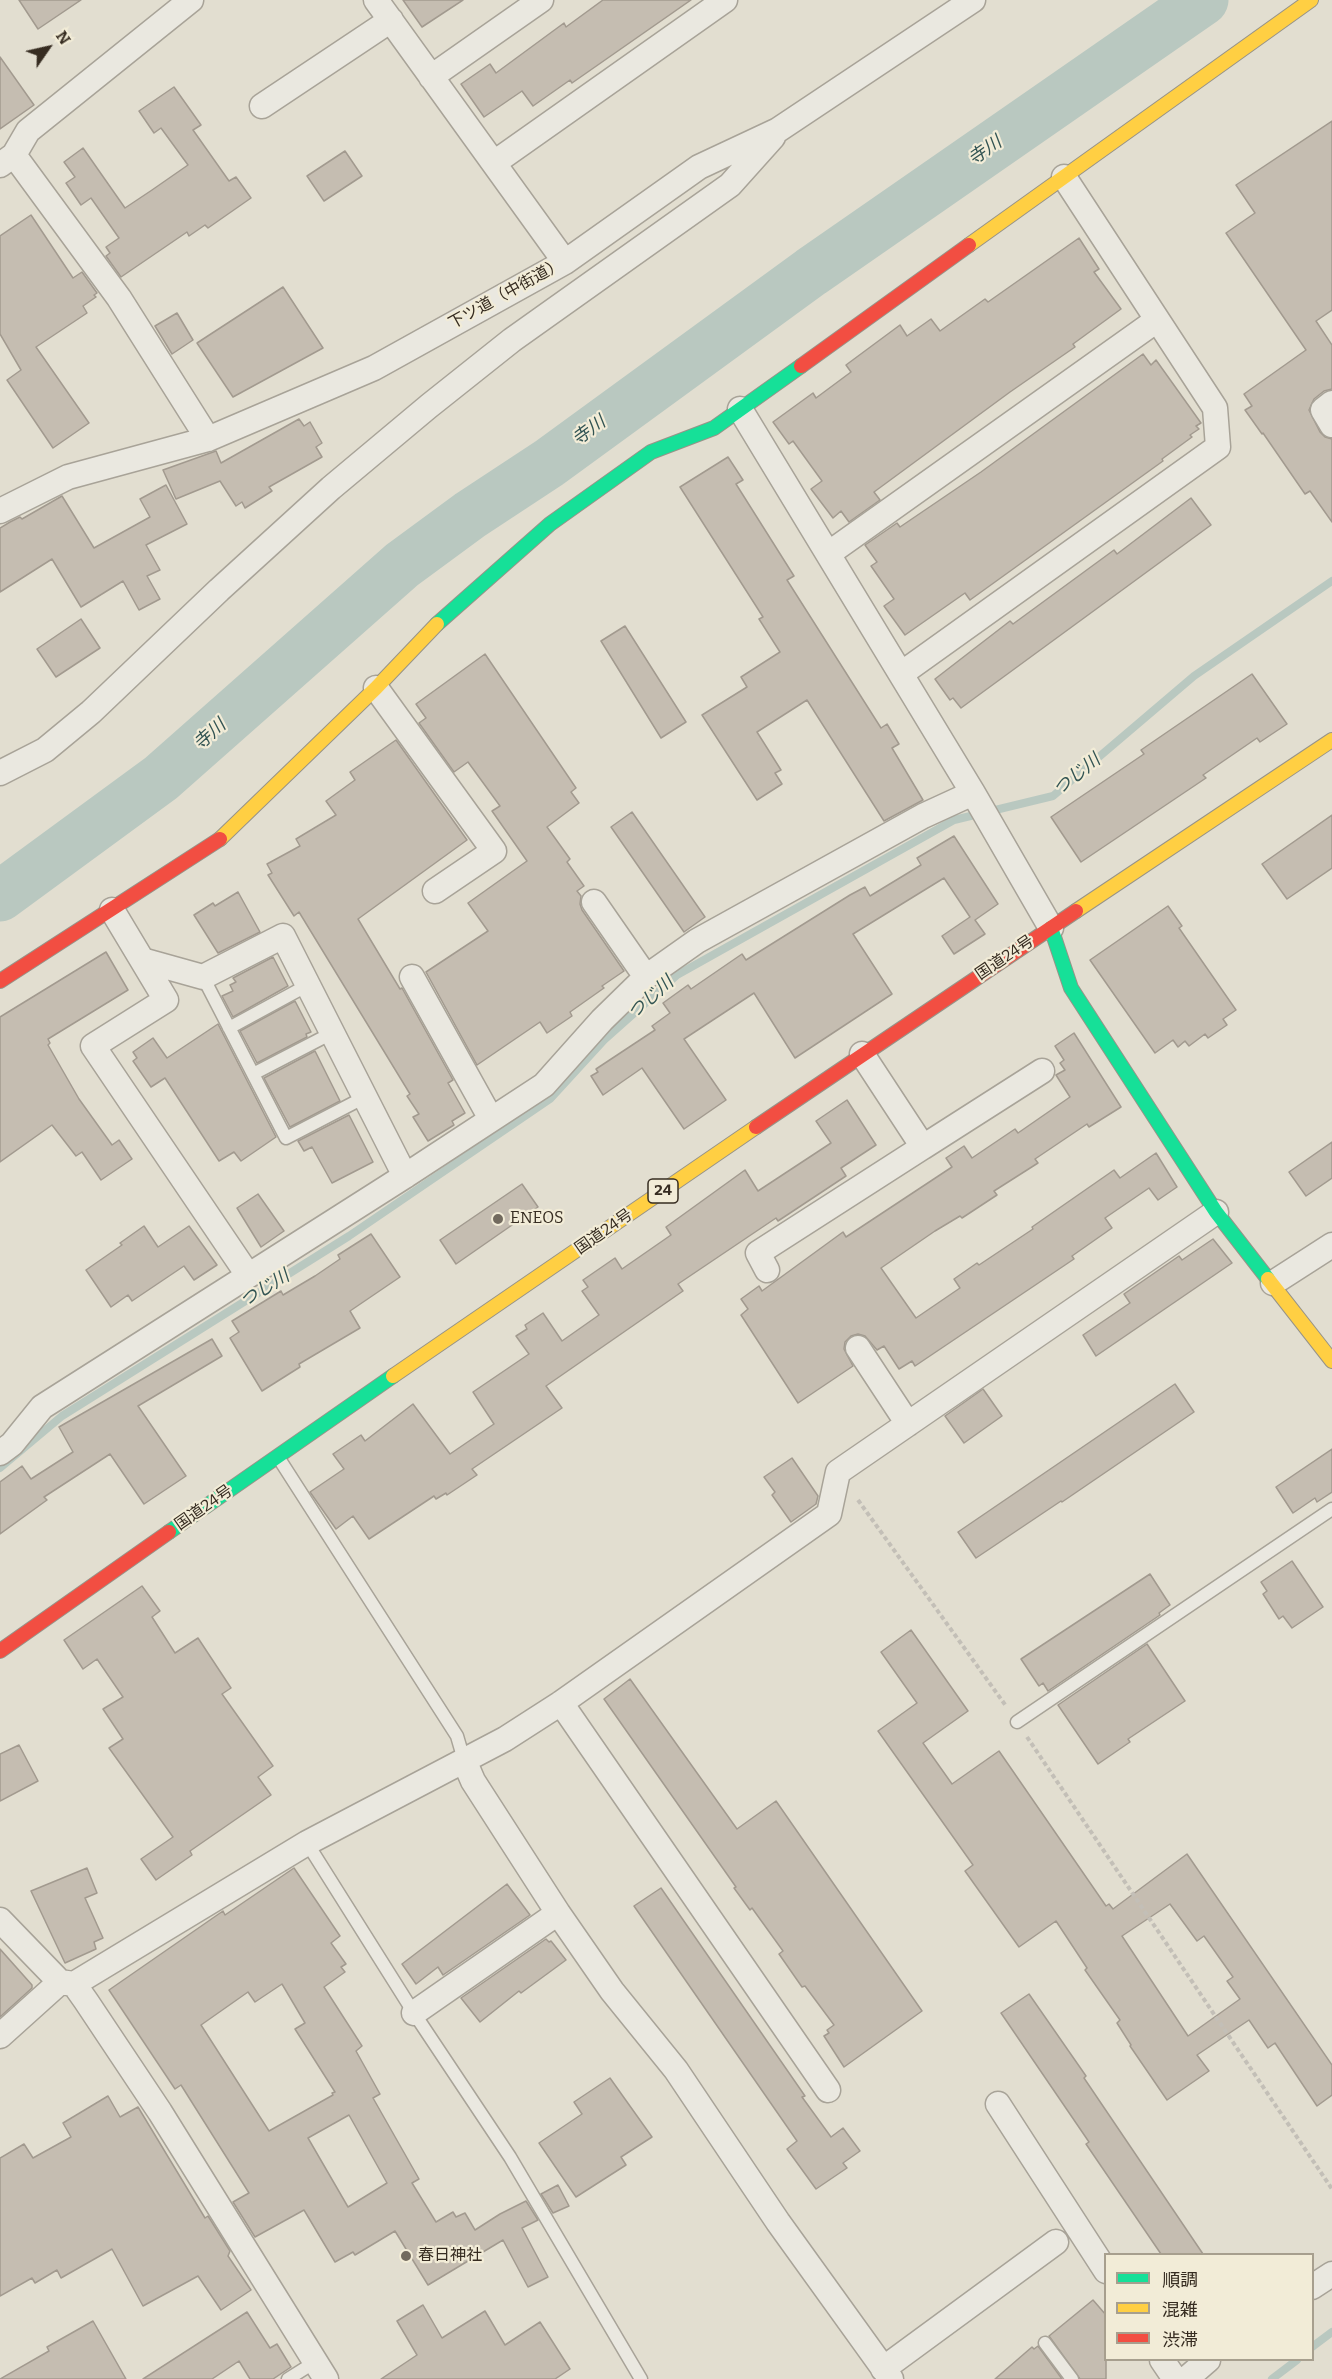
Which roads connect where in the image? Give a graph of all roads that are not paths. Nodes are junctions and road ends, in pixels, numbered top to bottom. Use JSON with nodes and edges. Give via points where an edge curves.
{"nodes":[{"id":1,"x":191,"y":0,"type":"edge"},
{"id":2,"x":376,"y":0,"type":"edge"},
{"id":3,"x":541,"y":0,"type":"edge"},
{"id":4,"x":725,"y":0,"type":"edge"},
{"id":5,"x":1311,"y":0,"type":"edge"},
{"id":6,"x":969,"y":1,"type":"edge"},
{"id":7,"x":391,"y":20,"type":"junction"},
{"id":8,"x":431,"y":77,"type":"junction"},
{"id":9,"x":262,"y":106,"type":"dead end"},
{"id":10,"x":778,"y":130,"type":"junction"},
{"id":11,"x":7,"y":160,"type":"edge"},
{"id":12,"x":494,"y":163,"type":"junction"},
{"id":13,"x":1064,"y":177,"type":"junction"},
{"id":14,"x":565,"y":262,"type":"junction"},
{"id":15,"x":1157,"y":320,"type":"junction"},
{"id":16,"x":1332,"y":403,"type":"edge"},
{"id":17,"x":740,"y":409,"type":"junction"},
{"id":18,"x":1332,"y":425,"type":"edge"},
{"id":19,"x":208,"y":440,"type":"junction"},
{"id":20,"x":0,"y":511,"type":"edge"},
{"id":21,"x":828,"y":554,"type":"junction"},
{"id":22,"x":901,"y":674,"type":"junction"},
{"id":23,"x":376,"y":688,"type":"junction"},
{"id":24,"x":1332,"y":740,"type":"edge"},
{"id":25,"x":0,"y":773,"type":"edge"},
{"id":26,"x":977,"y":799,"type":"junction"},
{"id":27,"x":435,"y":891,"type":"dead end"},
{"id":28,"x":594,"y":902,"type":"dead end"},
{"id":29,"x":112,"y":910,"type":"junction"},
{"id":30,"x":1051,"y":928,"type":"junction"},
{"id":31,"x":142,"y":960,"type":"junction"},
{"id":32,"x":203,"y":976,"type":"junction"},
{"id":33,"x":412,"y":977,"type":"dead end"},
{"id":34,"x":646,"y":977,"type":"junction"},
{"id":35,"x":0,"y":981,"type":"edge"},
{"id":36,"x":308,"y":985,"type":"junction"},
{"id":37,"x":229,"y":1028,"type":"junction"},
{"id":38,"x":332,"y":1033,"type":"junction"},
{"id":39,"x":862,"y":1054,"type":"junction"},
{"id":40,"x":1042,"y":1071,"type":"dead end"},
{"id":41,"x":253,"y":1074,"type":"junction"},
{"id":42,"x":365,"y":1097,"type":"junction"},
{"id":43,"x":491,"y":1119,"type":"junction"},
{"id":44,"x":922,"y":1147,"type":"junction"},
{"id":45,"x":405,"y":1176,"type":"junction"},
{"id":46,"x":1216,"y":1212,"type":"junction"},
{"id":47,"x":1332,"y":1245,"type":"edge"},
{"id":48,"x":766,"y":1270,"type":"dead end"},
{"id":49,"x":248,"y":1275,"type":"junction"},
{"id":50,"x":1273,"y":1283,"type":"junction"},
{"id":51,"x":858,"y":1348,"type":"dead end"},
{"id":52,"x":1332,"y":1361,"type":"edge"},
{"id":53,"x":908,"y":1424,"type":"junction"},
{"id":54,"x":0,"y":1453,"type":"edge"},
{"id":55,"x":278,"y":1456,"type":"junction"},
{"id":56,"x":1332,"y":1509,"type":"edge"},
{"id":57,"x":0,"y":1651,"type":"edge"},
{"id":58,"x":561,"y":1703,"type":"junction"},
{"id":59,"x":1017,"y":1722,"type":"road end"},
{"id":60,"x":464,"y":1760,"type":"junction"},
{"id":61,"x":308,"y":1843,"type":"junction"},
{"id":62,"x":558,"y":1912,"type":"junction"},
{"id":63,"x":0,"y":1920,"type":"edge"},
{"id":64,"x":67,"y":1983,"type":"junction"},
{"id":65,"x":414,"y":2013,"type":"junction"},
{"id":66,"x":0,"y":2036,"type":"edge"},
{"id":67,"x":828,"y":2090,"type":"dead end"},
{"id":68,"x":998,"y":2104,"type":"dead end"},
{"id":69,"x":1056,"y":2242,"type":"dead end"},
{"id":70,"x":1104,"y":2268,"type":"edge"},
{"id":71,"x":1332,"y":2274,"type":"edge"},
{"id":72,"x":1314,"y":2286,"type":"edge"},
{"id":73,"x":1045,"y":2343,"type":"dead end"},
{"id":74,"x":1163,"y":2361,"type":"edge"},
{"id":75,"x":1207,"y":2361,"type":"edge"},
{"id":76,"x":321,"y":2371,"type":"edge"},
{"id":77,"x":887,"y":2374,"type":"edge"},
{"id":78,"x":288,"y":2379,"type":"edge"},
{"id":79,"x":641,"y":2379,"type":"edge"},
{"id":80,"x":1072,"y":2379,"type":"edge"},
{"id":81,"x":1174,"y":2379,"type":"edge"},
{"id":82,"x":1186,"y":2379,"type":"edge"}],
"edges":[{"from":1,"to":11,"type":"street","via":[[28,131]]},
{"from":2,"to":7,"type":"street"},
{"from":3,"to":8,"type":"street"},
{"from":4,"to":12,"type":"street"},
{"from":5,"to":13,"type":"main road"},
{"from":6,"to":10,"type":"street","name":"下ツ道（中街道）"},
{"from":7,"to":8,"type":"street"},
{"from":7,"to":9,"type":"street"},
{"from":8,"to":12,"type":"street"},
{"from":10,"to":14,"type":"street","name":"下ツ道（中街道）","via":[[699,167]]},
{"from":10,"to":25,"type":"street","via":[[730,185],[584,288],[429,406],[330,488],[91,712],[45,750]]},
{"from":11,"to":19,"type":"street","via":[[119,298]]},
{"from":12,"to":14,"type":"street"},
{"from":13,"to":15,"type":"street"},
{"from":13,"to":17,"type":"main road"},
{"from":14,"to":19,"type":"street","name":"下ツ道（中街道）","via":[[374,368]]},
{"from":15,"to":21,"type":"street"},
{"from":15,"to":22,"type":"street","via":[[1215,408],[1218,447]]},
{"from":16,"to":18,"type":"street","via":[[1323,410]]},
{"from":17,"to":21,"type":"street"},
{"from":17,"to":23,"type":"main road","via":[[714,428],[651,452],[550,524],[436,625]]},
{"from":19,"to":20,"type":"street","name":"下ツ道（中街道）","via":[[68,477]]},
{"from":21,"to":22,"type":"street"},
{"from":22,"to":26,"type":"street"},
{"from":23,"to":27,"type":"street","via":[[494,851]]},
{"from":23,"to":29,"type":"main road","via":[[224,837]]},
{"from":24,"to":30,"type":"main road","name":"国道24号","number":"24"},
{"from":26,"to":30,"type":"street"},
{"from":26,"to":34,"type":"street","via":[[923,816],[697,941]]},
{"from":28,"to":34,"type":"street"},
{"from":29,"to":31,"type":"street"},
{"from":29,"to":35,"type":"main road"},
{"from":30,"to":39,"type":"main road","name":"国道24号","number":"24"},
{"from":30,"to":46,"type":"main road","via":[[1071,988]]},
{"from":31,"to":32,"type":"street"},
{"from":31,"to":49,"type":"street","via":[[166,1000],[93,1046]]},
{"from":32,"to":36,"type":"street","via":[[283,936]]},
{"from":32,"to":37,"type":"lane"},
{"from":33,"to":43,"type":"street"},
{"from":34,"to":43,"type":"street","via":[[544,1085]]},
{"from":36,"to":37,"type":"lane"},
{"from":36,"to":38,"type":"street"},
{"from":37,"to":41,"type":"lane"},
{"from":38,"to":41,"type":"lane"},
{"from":38,"to":42,"type":"street"},
{"from":39,"to":44,"type":"street"},
{"from":39,"to":55,"type":"main road","name":"国道24号","number":"24"},
{"from":40,"to":44,"type":"street"},
{"from":41,"to":42,"type":"lane","via":[[286,1138]]},
{"from":42,"to":45,"type":"street"},
{"from":43,"to":45,"type":"street"},
{"from":44,"to":48,"type":"street","via":[[758,1253]]},
{"from":45,"to":49,"type":"street"},
{"from":46,"to":50,"type":"main road"},
{"from":46,"to":53,"type":"street"},
{"from":47,"to":50,"type":"street"},
{"from":49,"to":54,"type":"street","via":[[42,1407]]},
{"from":50,"to":52,"type":"main road"},
{"from":51,"to":53,"type":"street"},
{"from":53,"to":58,"type":"street","via":[[838,1472],[829,1514]]},
{"from":55,"to":57,"type":"main road","name":"国道24号","number":"24"},
{"from":55,"to":60,"type":"lane","via":[[457,1736]]},
{"from":56,"to":59,"type":"lane"},
{"from":58,"to":60,"type":"street"},
{"from":58,"to":67,"type":"street"},
{"from":60,"to":61,"type":"street"},
{"from":60,"to":62,"type":"street","via":[[473,1781]]},
{"from":61,"to":64,"type":"street"},
{"from":61,"to":65,"type":"lane"},
{"from":62,"to":65,"type":"street"},
{"from":62,"to":77,"type":"street","via":[[612,1991],[676,2070]]},
{"from":63,"to":64,"type":"street"},
{"from":64,"to":66,"type":"street"},
{"from":64,"to":76,"type":"street","via":[[160,2112]]},
{"from":65,"to":79,"type":"lane","via":[[510,2157]]},
{"from":68,"to":70,"type":"street"},
{"from":69,"to":77,"type":"street"},
{"from":71,"to":72,"type":"street"},
{"from":73,"to":80,"type":"lane"},
{"from":74,"to":81,"type":"street"},
{"from":75,"to":82,"type":"street"},
{"from":76,"to":78,"type":"lane"}]}
